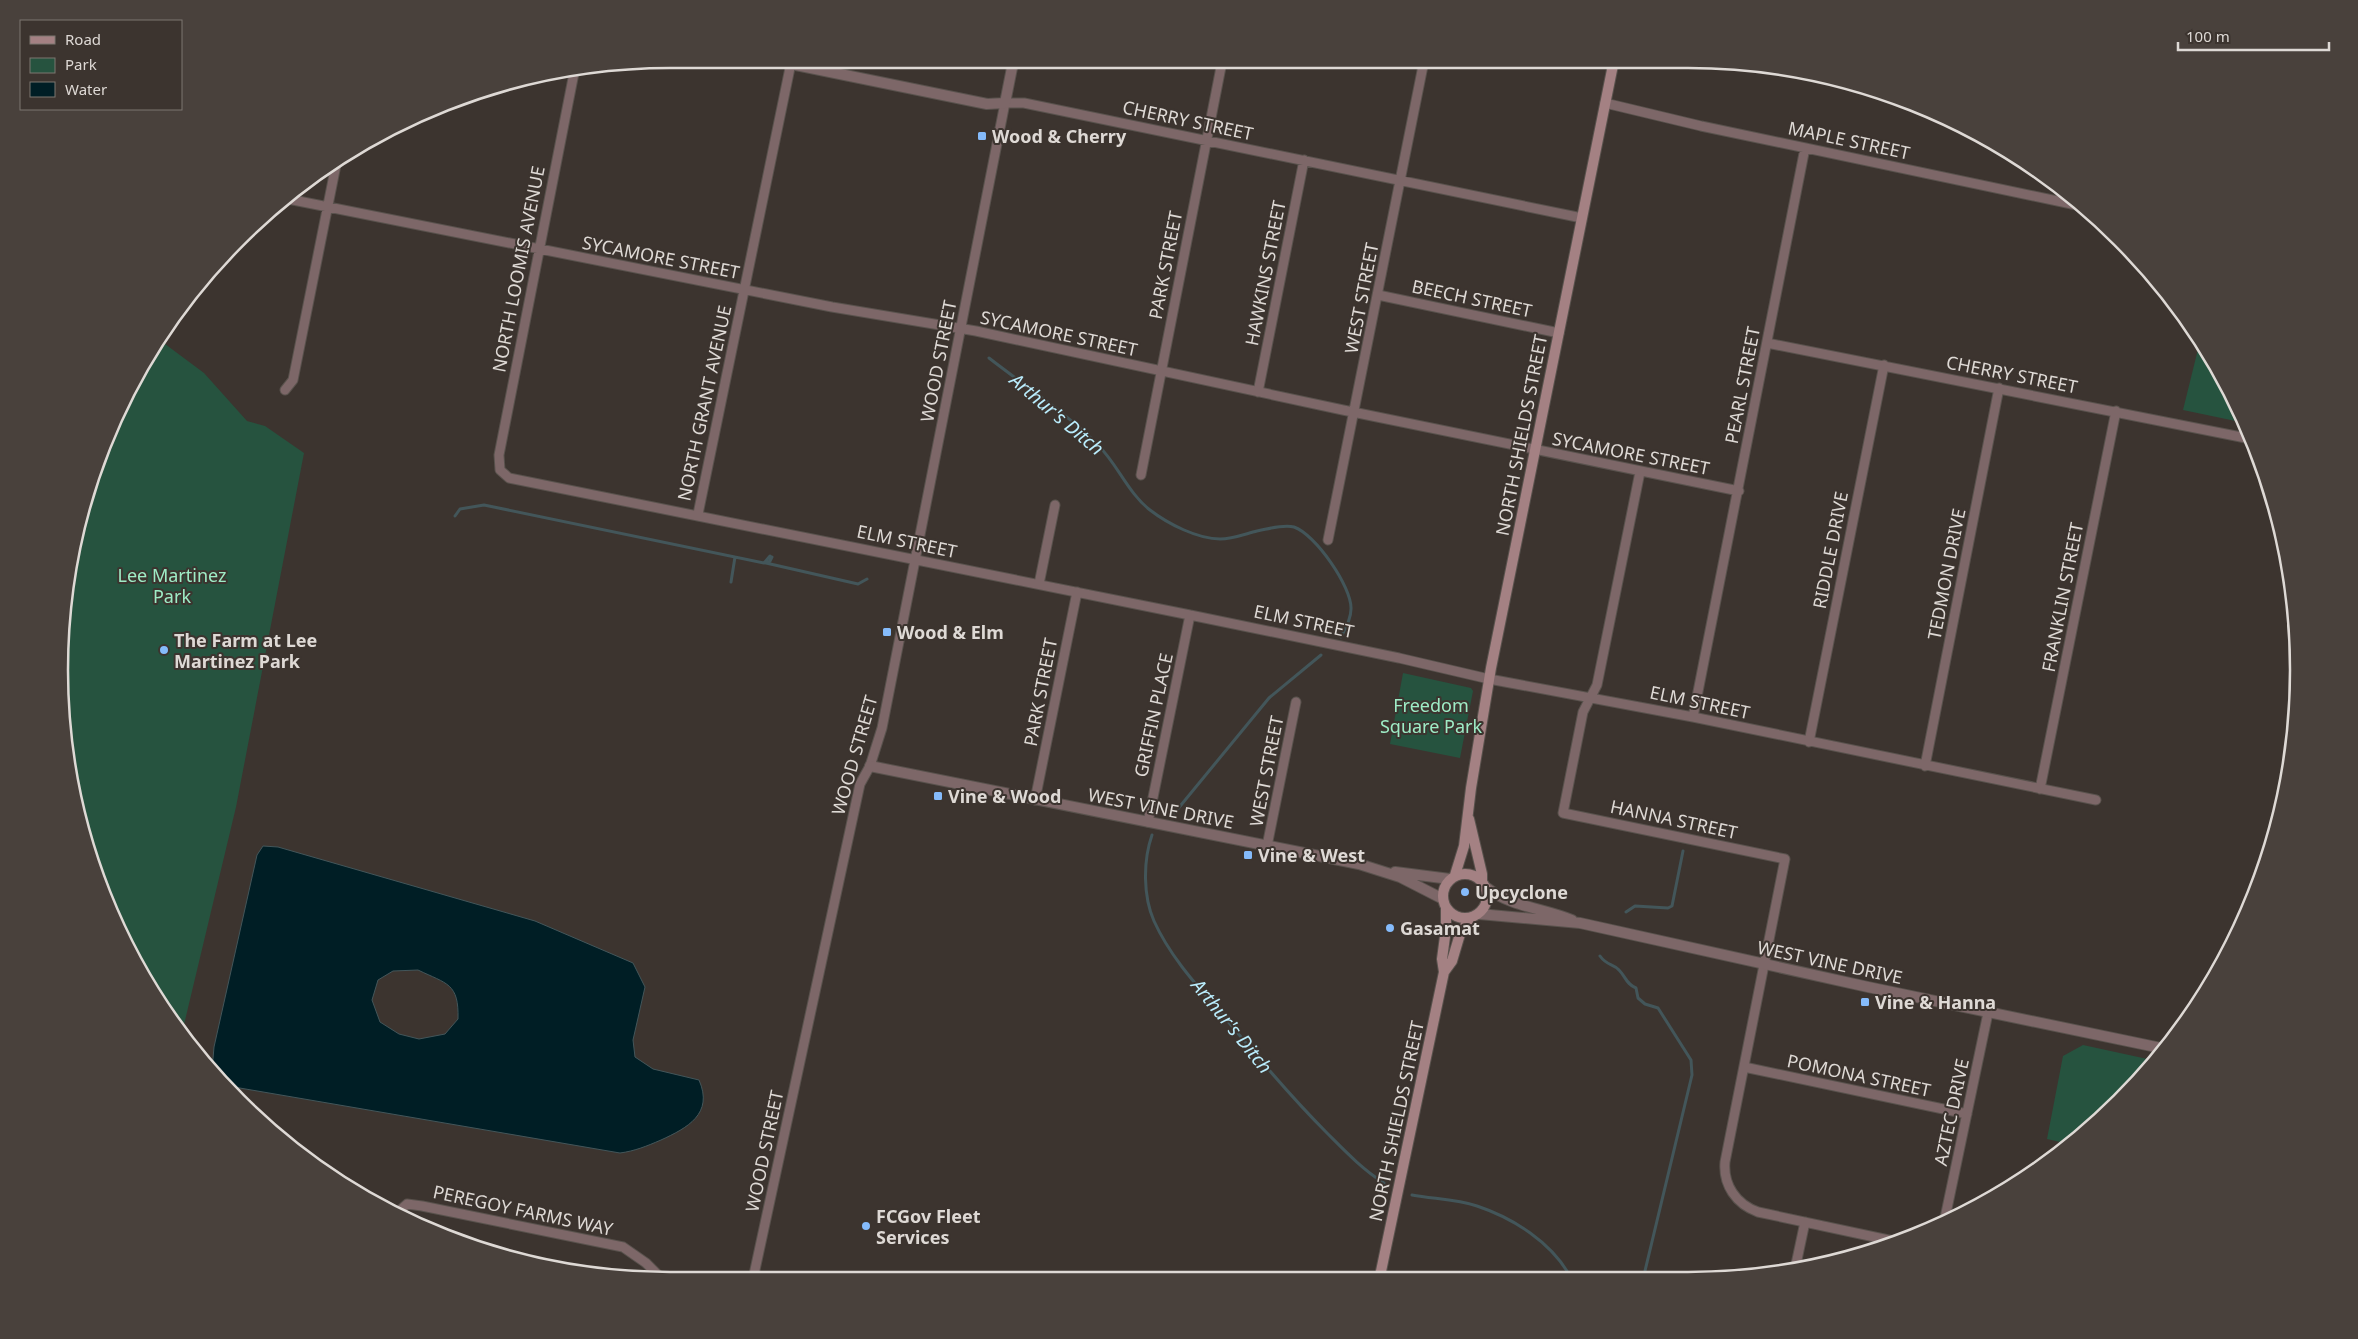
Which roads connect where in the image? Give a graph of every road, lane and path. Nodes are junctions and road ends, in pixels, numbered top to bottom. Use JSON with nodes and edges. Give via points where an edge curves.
{"nodes":[{"id":1,"x":788,"y":67,"type":"edge"},
{"id":2,"x":804,"y":67,"type":"edge"},
{"id":3,"x":1012,"y":67,"type":"edge"},
{"id":4,"x":1221,"y":67,"type":"edge"},
{"id":5,"x":1423,"y":67,"type":"edge"},
{"id":6,"x":1613,"y":67,"type":"edge"},
{"id":7,"x":572,"y":76,"type":"edge"},
{"id":8,"x":1005,"y":103,"type":"junction"},
{"id":9,"x":1605,"y":103,"type":"junction"},
{"id":10,"x":1206,"y":140,"type":"junction"},
{"id":11,"x":1805,"y":148,"type":"junction"},
{"id":12,"x":1304,"y":160,"type":"junction"},
{"id":13,"x":335,"y":169,"type":"edge"},
{"id":14,"x":1402,"y":181,"type":"junction"},
{"id":15,"x":293,"y":200,"type":"edge"},
{"id":16,"x":2069,"y":203,"type":"edge"},
{"id":17,"x":328,"y":208,"type":"junction"},
{"id":18,"x":1582,"y":218,"type":"junction"},
{"id":19,"x":538,"y":250,"type":"junction"},
{"id":20,"x":744,"y":290,"type":"junction"},
{"id":21,"x":1378,"y":295,"type":"junction"},
{"id":22,"x":962,"y":329,"type":"junction"},
{"id":23,"x":1559,"y":333,"type":"junction"},
{"id":24,"x":1767,"y":343,"type":"junction"},
{"id":25,"x":1884,"y":365,"type":"junction"},
{"id":26,"x":1161,"y":372,"type":"junction"},
{"id":27,"x":1999,"y":388,"type":"junction"},
{"id":28,"x":285,"y":390,"type":"dead end"},
{"id":29,"x":1258,"y":392,"type":"junction"},
{"id":30,"x":2116,"y":411,"type":"junction"},
{"id":31,"x":1355,"y":413,"type":"junction"},
{"id":32,"x":2244,"y":438,"type":"edge"},
{"id":33,"x":1535,"y":450,"type":"junction"},
{"id":34,"x":1640,"y":472,"type":"junction"},
{"id":35,"x":505,"y":475,"type":"joint"},
{"id":36,"x":1141,"y":475,"type":"dead end"},
{"id":37,"x":1739,"y":491,"type":"junction"},
{"id":38,"x":1056,"y":505,"type":"dead end"},
{"id":39,"x":698,"y":514,"type":"junction"},
{"id":40,"x":1328,"y":540,"type":"dead end"},
{"id":41,"x":915,"y":559,"type":"junction"},
{"id":42,"x":1039,"y":584,"type":"junction"},
{"id":43,"x":1077,"y":592,"type":"junction"},
{"id":44,"x":1190,"y":615,"type":"junction"},
{"id":45,"x":1489,"y":679,"type":"junction"},
{"id":46,"x":1591,"y":697,"type":"junction"},
{"id":47,"x":1296,"y":702,"type":"dead end"},
{"id":48,"x":1693,"y":716,"type":"junction"},
{"id":49,"x":1809,"y":742,"type":"junction"},
{"id":50,"x":870,"y":766,"type":"junction"},
{"id":51,"x":1925,"y":766,"type":"junction"},
{"id":52,"x":2040,"y":789,"type":"junction"},
{"id":53,"x":1035,"y":800,"type":"junction"},
{"id":54,"x":2096,"y":800,"type":"dead end"},
{"id":55,"x":1469,"y":818,"type":"junction"},
{"id":56,"x":1148,"y":822,"type":"junction"},
{"id":57,"x":1267,"y":846,"type":"junction"},
{"id":58,"x":1386,"y":872,"type":"junction"},
{"id":59,"x":1452,"y":877,"type":"junction"},
{"id":60,"x":1484,"y":885,"type":"junction"},
{"id":61,"x":1444,"y":904,"type":"junction"},
{"id":62,"x":1475,"y":916,"type":"junction"},
{"id":63,"x":1580,"y":924,"type":"junction"},
{"id":64,"x":1764,"y":965,"type":"junction"},
{"id":65,"x":1444,"y":972,"type":"junction"},
{"id":66,"x":1988,"y":1013,"type":"junction"},
{"id":67,"x":2157,"y":1047,"type":"edge"},
{"id":68,"x":1744,"y":1067,"type":"junction"},
{"id":69,"x":1967,"y":1114,"type":"junction"},
{"id":70,"x":402,"y":1208,"type":"edge"},
{"id":71,"x":1946,"y":1213,"type":"edge"},
{"id":72,"x":1805,"y":1222,"type":"junction"},
{"id":73,"x":1884,"y":1239,"type":"edge"},
{"id":74,"x":1797,"y":1261,"type":"edge"},
{"id":75,"x":654,"y":1271,"type":"edge"},
{"id":76,"x":754,"y":1272,"type":"edge"},
{"id":77,"x":1381,"y":1272,"type":"edge"}],
"edges":[{"from":1,"to":20,"type":"street","name":"NORTH GRANT AVENUE"},
{"from":2,"to":8,"type":"street","name":"CHERRY STREET","via":[[987,104]]},
{"from":3,"to":8,"type":"street","name":"WOOD STREET"},
{"from":4,"to":10,"type":"street","name":"PARK STREET"},
{"from":5,"to":14,"type":"street","name":"WEST STREET"},
{"from":6,"to":9,"type":"main road","name":"NORTH SHIELDS STREET"},
{"from":7,"to":19,"type":"street","name":"NORTH LOOMIS AVENUE"},
{"from":8,"to":10,"type":"street","name":"CHERRY STREET","via":[[1022,102]]},
{"from":8,"to":22,"type":"street","name":"WOOD STREET"},
{"from":9,"to":11,"type":"street","name":"MAPLE STREET"},
{"from":9,"to":18,"type":"main road","name":"NORTH SHIELDS STREET"},
{"from":10,"to":12,"type":"street","name":"CHERRY STREET"},
{"from":10,"to":26,"type":"street","name":"PARK STREET"},
{"from":11,"to":16,"type":"street","name":"MAPLE STREET"},
{"from":11,"to":24,"type":"street","name":"PEARL STREET"},
{"from":12,"to":14,"type":"street","name":"CHERRY STREET"},
{"from":12,"to":29,"type":"street","name":"HAWKINS STREET"},
{"from":13,"to":17,"type":"street"},
{"from":14,"to":18,"type":"street","name":"CHERRY STREET"},
{"from":14,"to":21,"type":"street","name":"WEST STREET"},
{"from":15,"to":17,"type":"street","name":"SYCAMORE STREET"},
{"from":17,"to":19,"type":"street","name":"SYCAMORE STREET"},
{"from":17,"to":28,"type":"street","via":[[293,380]]},
{"from":18,"to":23,"type":"main road","name":"NORTH SHIELDS STREET"},
{"from":19,"to":20,"type":"street","name":"SYCAMORE STREET"},
{"from":19,"to":35,"type":"street","name":"NORTH LOOMIS AVENUE","via":[[499,455],[500,470]]},
{"from":20,"to":22,"type":"street","name":"SYCAMORE STREET"},
{"from":20,"to":39,"type":"street","name":"NORTH GRANT AVENUE"},
{"from":21,"to":23,"type":"street","name":"BEECH STREET"},
{"from":21,"to":31,"type":"street","name":"WEST STREET"},
{"from":22,"to":26,"type":"street","name":"SYCAMORE STREET"},
{"from":22,"to":41,"type":"street","name":"WOOD STREET"},
{"from":23,"to":33,"type":"main road","name":"NORTH SHIELDS STREET"},
{"from":24,"to":25,"type":"street","name":"CHERRY STREET"},
{"from":24,"to":37,"type":"street","name":"PEARL STREET"},
{"from":25,"to":27,"type":"street","name":"CHERRY STREET"},
{"from":25,"to":49,"type":"street","name":"RIDDLE DRIVE"},
{"from":26,"to":29,"type":"street","name":"SYCAMORE STREET"},
{"from":26,"to":36,"type":"street","name":"PARK STREET"},
{"from":27,"to":30,"type":"street","name":"CHERRY STREET"},
{"from":27,"to":51,"type":"street","name":"TEDMON DRIVE"},
{"from":29,"to":31,"type":"street","name":"SYCAMORE STREET"},
{"from":30,"to":32,"type":"street","name":"CHERRY STREET"},
{"from":30,"to":52,"type":"street","name":"FRANKLIN STREET"},
{"from":31,"to":33,"type":"street","name":"SYCAMORE STREET"},
{"from":31,"to":40,"type":"street","name":"WEST STREET"},
{"from":33,"to":34,"type":"street","name":"SYCAMORE STREET"},
{"from":33,"to":45,"type":"main road","name":"NORTH SHIELDS STREET"},
{"from":34,"to":37,"type":"street","name":"SYCAMORE STREET"},
{"from":34,"to":46,"type":"street","name":"HANNA STREET","via":[[1597,686]]},
{"from":35,"to":39,"type":"street","name":"ELM STREET"},
{"from":37,"to":48,"type":"street","name":"PEARL STREET"},
{"from":38,"to":42,"type":"street"},
{"from":39,"to":41,"type":"street","name":"ELM STREET"},
{"from":41,"to":42,"type":"street","name":"ELM STREET"},
{"from":41,"to":50,"type":"street","name":"WOOD STREET","via":[[882,728]]},
{"from":42,"to":43,"type":"street","name":"ELM STREET"},
{"from":43,"to":44,"type":"street","name":"ELM STREET"},
{"from":43,"to":53,"type":"street","name":"PARK STREET"},
{"from":44,"to":45,"type":"street","name":"ELM STREET"},
{"from":44,"to":56,"type":"street","name":"GRIFFIN PLACE"},
{"from":45,"to":46,"type":"street","name":"ELM STREET"},
{"from":45,"to":55,"type":"main road","name":"NORTH SHIELDS STREET"},
{"from":46,"to":48,"type":"street","name":"ELM STREET"},
{"from":46,"to":64,"type":"street","name":"HANNA STREET","via":[[1583,712],[1563,813],[1785,859]]},
{"from":47,"to":57,"type":"street","name":"WEST STREET"},
{"from":48,"to":49,"type":"street","name":"ELM STREET"},
{"from":49,"to":51,"type":"street","name":"ELM STREET"},
{"from":50,"to":53,"type":"street","name":"WEST VINE DRIVE"},
{"from":50,"to":76,"type":"street","name":"WOOD STREET","via":[[860,784]]},
{"from":51,"to":52,"type":"street","name":"ELM STREET"},
{"from":52,"to":54,"type":"street","name":"ELM STREET"},
{"from":53,"to":56,"type":"street","name":"WEST VINE DRIVE"},
{"from":55,"to":59,"type":"main road","name":"NORTH SHIELDS STREET","via":[[1462,856]]},
{"from":55,"to":60,"type":"main road","name":"NORTH SHIELDS STREET"},
{"from":56,"to":57,"type":"street","name":"WEST VINE DRIVE"},
{"from":57,"to":58,"type":"street","name":"WEST VINE DRIVE"},
{"from":58,"to":59,"type":"street","name":"WEST VINE DRIVE"},
{"from":58,"to":61,"type":"street","name":"WEST VINE DRIVE"},
{"from":59,"to":60,"type":"main road","via":[[1469,874]]},
{"from":59,"to":61,"type":"main road","via":[[1444,889]]},
{"from":60,"to":62,"type":"main road","via":[[1488,900]]},
{"from":60,"to":63,"type":"street","name":"WEST VINE DRIVE","via":[[1502,899],[1554,912]]},
{"from":61,"to":62,"type":"main road","via":[[1459,917]]},
{"from":61,"to":65,"type":"main road","name":"NORTH SHIELDS STREET"},
{"from":62,"to":63,"type":"street","name":"WEST VINE DRIVE"},
{"from":62,"to":65,"type":"main road","name":"NORTH SHIELDS STREET","via":[[1460,934],[1452,961]]},
{"from":63,"to":64,"type":"street","name":"WEST VINE DRIVE"},
{"from":64,"to":66,"type":"street","name":"WEST VINE DRIVE"},
{"from":64,"to":68,"type":"street","name":"HANNA STREET"},
{"from":65,"to":77,"type":"main road","name":"NORTH SHIELDS STREET"},
{"from":66,"to":67,"type":"street","name":"WEST VINE DRIVE"},
{"from":66,"to":69,"type":"street","name":"AZTEC DRIVE"},
{"from":68,"to":69,"type":"street","name":"POMONA STREET"},
{"from":68,"to":72,"type":"street","name":"HANNA STREET","via":[[1725,1168],[1726,1180],[1733,1195],[1749,1209]]},
{"from":69,"to":71,"type":"street","name":"AZTEC DRIVE"},
{"from":70,"to":75,"type":"street","name":"PEREGOY FARMS WAY","via":[[407,1204],[422,1206],[623,1247]]},
{"from":72,"to":73,"type":"street"},
{"from":72,"to":74,"type":"street"}]}
